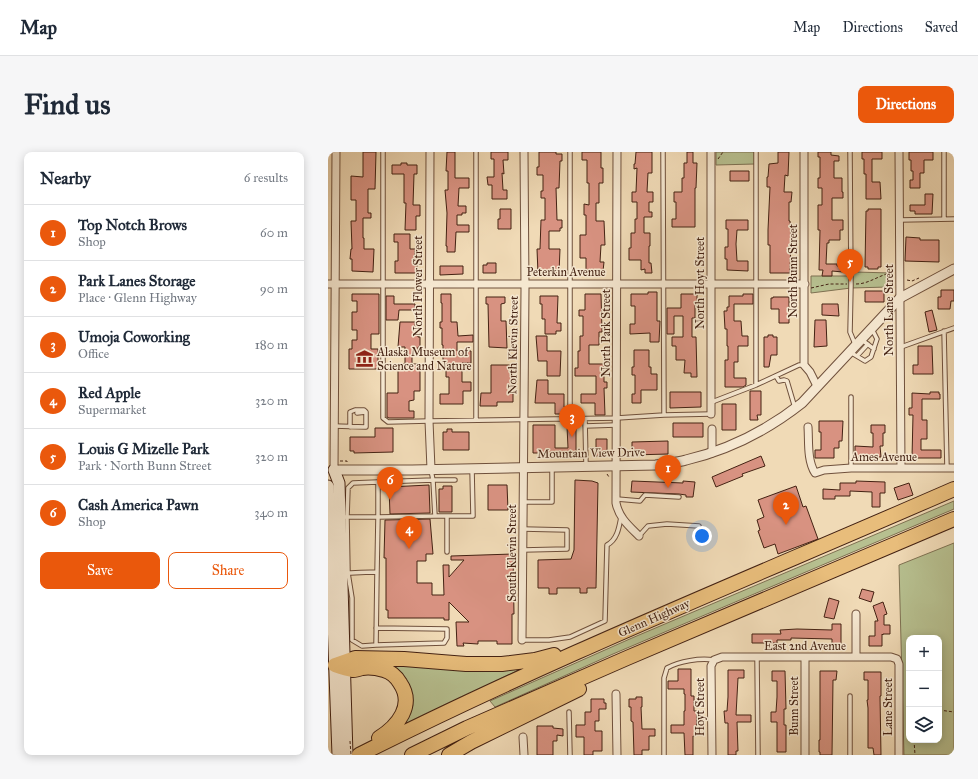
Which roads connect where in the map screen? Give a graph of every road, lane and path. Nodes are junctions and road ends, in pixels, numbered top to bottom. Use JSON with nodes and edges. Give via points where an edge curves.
{"nodes":[{"id":1,"x":336,"y":152,"type":"edge"},
{"id":2,"x":383,"y":152,"type":"edge"},
{"id":3,"x":430,"y":152,"type":"edge"},
{"id":4,"x":476,"y":152,"type":"edge"},
{"id":5,"x":524,"y":152,"type":"edge"},
{"id":6,"x":570,"y":152,"type":"edge"},
{"id":7,"x":617,"y":152,"type":"edge"},
{"id":8,"x":663,"y":152,"type":"edge"},
{"id":9,"x":711,"y":152,"type":"edge"},
{"id":10,"x":756,"y":152,"type":"edge"},
{"id":11,"x":804,"y":152,"type":"edge"},
{"id":12,"x":850,"y":152,"type":"edge"},
{"id":13,"x":899,"y":152,"type":"edge"},
{"id":14,"x":944,"y":152,"type":"edge"},
{"id":15,"x":944,"y":219,"type":"junction"},
{"id":16,"x":954,"y":219,"type":"edge"},
{"id":17,"x":900,"y":220,"type":"junction"},
{"id":18,"x":954,"y":269,"type":"edge"},
{"id":19,"x":384,"y":283,"type":"junction"},
{"id":20,"x":429,"y":283,"type":"junction"},
{"id":21,"x":477,"y":283,"type":"junction"},
{"id":22,"x":525,"y":283,"type":"junction"},
{"id":23,"x":570,"y":283,"type":"junction"},
{"id":24,"x":617,"y":283,"type":"junction"},
{"id":25,"x":662,"y":283,"type":"junction"},
{"id":26,"x":711,"y":283,"type":"junction"},
{"id":27,"x":756,"y":283,"type":"junction"},
{"id":28,"x":331,"y":284,"type":"edge"},
{"id":29,"x":851,"y":284,"type":"junction"},
{"id":30,"x":804,"y":287,"type":"junction"},
{"id":31,"x":896,"y":296,"type":"junction"},
{"id":32,"x":954,"y":328,"type":"edge"},
{"id":33,"x":870,"y":330,"type":"junction"},
{"id":34,"x":944,"y":331,"type":"junction"},
{"id":35,"x":858,"y":347,"type":"junction"},
{"id":36,"x":900,"y":347,"type":"junction"},
{"id":37,"x":874,"y":348,"type":"junction"},
{"id":38,"x":804,"y":365,"type":"junction"},
{"id":39,"x":776,"y":376,"type":"junction"},
{"id":40,"x":331,"y":377,"type":"edge"},
{"id":41,"x":756,"y":385,"type":"junction"},
{"id":42,"x":817,"y":386,"type":"junction"},
{"id":43,"x":851,"y":397,"type":"dead end"},
{"id":44,"x":712,"y":402,"type":"junction"},
{"id":45,"x":795,"y":408,"type":"junction"},
{"id":46,"x":711,"y":414,"type":"joint"},
{"id":47,"x":664,"y":415,"type":"junction"},
{"id":48,"x":524,"y":419,"type":"junction"},
{"id":49,"x":570,"y":419,"type":"junction"},
{"id":50,"x":585,"y":419,"type":"junction"},
{"id":51,"x":476,"y":420,"type":"junction"},
{"id":52,"x":429,"y":421,"type":"junction"},
{"id":53,"x":617,"y":422,"type":"junction"},
{"id":54,"x":334,"y":426,"type":"junction"},
{"id":55,"x":585,"y":426,"type":"junction"},
{"id":56,"x":350,"y":427,"type":"junction"},
{"id":57,"x":808,"y":427,"type":"dead end"},
{"id":58,"x":712,"y":428,"type":"dead end"},
{"id":59,"x":712,"y":453,"type":"junction"},
{"id":60,"x":552,"y":466,"type":"junction"},
{"id":61,"x":586,"y":466,"type":"junction"},
{"id":62,"x":617,"y":466,"type":"junction"},
{"id":63,"x":524,"y":467,"type":"junction"},
{"id":64,"x":901,"y":467,"type":"junction"},
{"id":65,"x":472,"y":468,"type":"junction"},
{"id":66,"x":851,"y":468,"type":"junction"},
{"id":67,"x":950,"y":468,"type":"edge"},
{"id":68,"x":431,"y":469,"type":"junction"},
{"id":69,"x":331,"y":470,"type":"edge"},
{"id":70,"x":433,"y":480,"type":"junction"},
{"id":71,"x":455,"y":480,"type":"dead end"},
{"id":72,"x":378,"y":482,"type":"junction"},
{"id":73,"x":328,"y":485,"type":"edge"},
{"id":74,"x":954,"y":490,"type":"edge"},
{"id":75,"x":679,"y":498,"type":"dead end"},
{"id":76,"x":616,"y":499,"type":"junction"},
{"id":77,"x":523,"y":502,"type":"junction"},
{"id":78,"x":435,"y":516,"type":"junction"},
{"id":79,"x":447,"y":516,"type":"junction"},
{"id":80,"x":344,"y":517,"type":"junction"},
{"id":81,"x":378,"y":517,"type":"junction"},
{"id":82,"x":621,"y":517,"type":"junction"},
{"id":83,"x":954,"y":519,"type":"edge"},
{"id":84,"x":699,"y":526,"type":"dead end"},
{"id":85,"x":523,"y":529,"type":"junction"},
{"id":86,"x":640,"y":536,"type":"joint"},
{"id":87,"x":523,"y":550,"type":"junction"},
{"id":88,"x":447,"y":552,"type":"dead end"},
{"id":89,"x":337,"y":572,"type":"edge"},
{"id":90,"x":377,"y":572,"type":"junction"},
{"id":91,"x":690,"y":602,"type":"junction"},
{"id":92,"x":856,"y":614,"type":"dead end"},
{"id":93,"x":376,"y":628,"type":"junction"},
{"id":94,"x":679,"y":636,"type":"junction"},
{"id":95,"x":522,"y":640,"type":"joint"},
{"id":96,"x":376,"y":645,"type":"junction"},
{"id":97,"x":856,"y":657,"type":"junction"},
{"id":98,"x":757,"y":658,"type":"junction"},
{"id":99,"x":805,"y":658,"type":"junction"},
{"id":100,"x":896,"y":659,"type":"joint"},
{"id":101,"x":714,"y":660,"type":"junction"},
{"id":102,"x":341,"y":664,"type":"junction"},
{"id":103,"x":616,"y":694,"type":"dead end"},
{"id":104,"x":850,"y":696,"type":"dead end"},
{"id":105,"x":942,"y":710,"type":"edge"},
{"id":106,"x":569,"y":712,"type":"dead end"},
{"id":107,"x":954,"y":712,"type":"edge"},
{"id":108,"x":523,"y":737,"type":"dead end"},
{"id":109,"x":914,"y":743,"type":"edge"},
{"id":110,"x":343,"y":746,"type":"edge"},
{"id":111,"x":349,"y":755,"type":"edge"},
{"id":112,"x":359,"y":755,"type":"edge"},
{"id":113,"x":412,"y":755,"type":"edge"},
{"id":114,"x":449,"y":755,"type":"edge"},
{"id":115,"x":524,"y":755,"type":"edge"},
{"id":116,"x":570,"y":755,"type":"edge"},
{"id":117,"x":617,"y":755,"type":"edge"},
{"id":118,"x":664,"y":755,"type":"edge"},
{"id":119,"x":712,"y":755,"type":"edge"},
{"id":120,"x":758,"y":755,"type":"edge"},
{"id":121,"x":805,"y":755,"type":"edge"},
{"id":122,"x":850,"y":755,"type":"edge"},
{"id":123,"x":899,"y":755,"type":"edge"},
{"id":124,"x":915,"y":755,"type":"edge"}],
"edges":[{"from":1,"to":28,"type":"street"},
{"from":2,"to":19,"type":"lane"},
{"from":3,"to":20,"type":"street","name":"North Flower Street"},
{"from":4,"to":21,"type":"lane"},
{"from":5,"to":22,"type":"street","name":"North Klevin Street"},
{"from":6,"to":23,"type":"lane"},
{"from":7,"to":24,"type":"street","name":"North Park Street"},
{"from":8,"to":25,"type":"lane"},
{"from":9,"to":26,"type":"street","name":"North Hoyt Street"},
{"from":10,"to":27,"type":"lane"},
{"from":11,"to":30,"type":"street","name":"North Bunn Street"},
{"from":12,"to":29,"type":"lane"},
{"from":13,"to":17,"type":"street","name":"North Lane Street"},
{"from":14,"to":15,"type":"lane"},
{"from":15,"to":16,"type":"lane"},
{"from":15,"to":17,"type":"lane"},
{"from":17,"to":31,"type":"street","name":"North Lane Street"},
{"from":18,"to":31,"type":"street","name":"Mountain View Drive"},
{"from":19,"to":20,"type":"street","name":"Peterkin Avenue"},
{"from":19,"to":28,"type":"street","name":"Peterkin Avenue"},
{"from":19,"to":52,"type":"lane","via":[[383,418],[388,422]]},
{"from":20,"to":21,"type":"street","name":"Peterkin Avenue"},
{"from":20,"to":52,"type":"street","name":"North Flower Street"},
{"from":21,"to":22,"type":"street","name":"Peterkin Avenue"},
{"from":21,"to":51,"type":"lane"},
{"from":22,"to":23,"type":"street","name":"Peterkin Avenue"},
{"from":22,"to":48,"type":"street","name":"North Klevin Street"},
{"from":23,"to":24,"type":"street","name":"Peterkin Avenue"},
{"from":23,"to":49,"type":"lane"},
{"from":24,"to":25,"type":"street","name":"Peterkin Avenue"},
{"from":24,"to":53,"type":"street","name":"North Park Street"},
{"from":25,"to":26,"type":"street","name":"Peterkin Avenue"},
{"from":25,"to":47,"type":"lane"},
{"from":26,"to":27,"type":"street","name":"Peterkin Avenue"},
{"from":26,"to":44,"type":"street","name":"North Hoyt Street"},
{"from":27,"to":30,"type":"street","name":"Peterkin Avenue"},
{"from":27,"to":41,"type":"lane"},
{"from":28,"to":40,"type":"street"},
{"from":29,"to":30,"type":"path"},
{"from":29,"to":31,"type":"path","via":[[866,283],[891,273]]},
{"from":29,"to":35,"type":"lane","via":[[850,332]]},
{"from":30,"to":38,"type":"street","name":"North Bunn Street"},
{"from":31,"to":33,"type":"street","name":"Mountain View Drive"},
{"from":31,"to":36,"type":"street","name":"North Lane Street"},
{"from":32,"to":34,"type":"lane"},
{"from":33,"to":35,"type":"street","name":"Mountain View Drive"},
{"from":33,"to":37,"type":"lane","via":[[877,339]]},
{"from":34,"to":36,"type":"lane"},
{"from":34,"to":67,"type":"lane"},
{"from":35,"to":37,"type":"lane"},
{"from":35,"to":37,"type":"lane","via":[[865,361],[871,357]]},
{"from":35,"to":42,"type":"street","name":"Mountain View Drive"},
{"from":36,"to":64,"type":"street","name":"North Lane Street"},
{"from":38,"to":39,"type":"lane"},
{"from":38,"to":42,"type":"street"},
{"from":39,"to":41,"type":"lane"},
{"from":39,"to":45,"type":"lane","via":[[779,381],[787,381]]},
{"from":40,"to":54,"type":"street"},
{"from":41,"to":44,"type":"lane"},
{"from":42,"to":45,"type":"street","name":"Mountain View Drive"},
{"from":43,"to":66,"type":"lane"},
{"from":44,"to":46,"type":"street","name":"North Hoyt Street"},
{"from":45,"to":59,"type":"street","name":"Mountain View Drive","via":[[775,422]]},
{"from":46,"to":47,"type":"lane"},
{"from":47,"to":53,"type":"lane"},
{"from":48,"to":49,"type":"lane"},
{"from":48,"to":51,"type":"lane"},
{"from":48,"to":63,"type":"street","name":"North Klevin Street"},
{"from":49,"to":50,"type":"lane"},
{"from":50,"to":53,"type":"lane"},
{"from":50,"to":55,"type":"lane"},
{"from":51,"to":52,"type":"lane"},
{"from":52,"to":68,"type":"street","name":"North Flower Street"},
{"from":53,"to":55,"type":"lane"},
{"from":53,"to":62,"type":"street","name":"North Park Street"},
{"from":54,"to":56,"type":"lane"},
{"from":54,"to":69,"type":"street"},
{"from":55,"to":61,"type":"lane"},
{"from":56,"to":56,"type":"lane","via":[[350,412],[364,410],[366,427]]},
{"from":57,"to":66,"type":"street","name":"Ames Avenue","via":[[811,468],[815,473]]},
{"from":58,"to":59,"type":"street"},
{"from":59,"to":62,"type":"street","name":"Mountain View Drive","via":[[685,461],[656,465]]},
{"from":60,"to":61,"type":"street","name":"Mountain View Drive"},
{"from":60,"to":63,"type":"street","name":"Mountain View Drive"},
{"from":60,"to":77,"type":"lane","via":[[552,502]]},
{"from":61,"to":62,"type":"street","name":"Mountain View Drive"},
{"from":62,"to":76,"type":"street","name":"North Park Street"},
{"from":63,"to":65,"type":"street","name":"Mountain View Drive"},
{"from":63,"to":77,"type":"street","name":"South Klevin Street"},
{"from":64,"to":66,"type":"street","name":"Ames Avenue"},
{"from":64,"to":67,"type":"street","name":"Ames Avenue"},
{"from":65,"to":68,"type":"street","name":"Mountain View Drive"},
{"from":65,"to":79,"type":"lane","via":[[473,516]]},
{"from":68,"to":69,"type":"street","name":"Mountain View Drive"},
{"from":68,"to":70,"type":"lane"},
{"from":69,"to":73,"type":"main road"},
{"from":69,"to":80,"type":"main road","via":[[339,484]]},
{"from":70,"to":71,"type":"lane"},
{"from":70,"to":72,"type":"lane"},
{"from":70,"to":78,"type":"lane"},
{"from":72,"to":80,"type":"lane","via":[[353,483],[348,488]]},
{"from":72,"to":81,"type":"lane"},
{"from":73,"to":89,"type":"main road"},
{"from":74,"to":91,"type":"highway","name":"Glenn Highway"},
{"from":75,"to":76,"type":"lane","via":[[645,495],[640,501]]},
{"from":76,"to":82,"type":"street","name":"North Park Street"},
{"from":77,"to":85,"type":"street","name":"South Klevin Street"},
{"from":78,"to":79,"type":"lane"},
{"from":78,"to":81,"type":"lane"},
{"from":79,"to":88,"type":"lane"},
{"from":80,"to":81,"type":"lane"},
{"from":80,"to":89,"type":"main road"},
{"from":81,"to":90,"type":"lane"},
{"from":82,"to":86,"type":"street"},
{"from":82,"to":95,"type":"lane","via":[[617,535],[612,543],[607,545],[605,621],[570,637]]},
{"from":83,"to":94,"type":"highway"},
{"from":84,"to":86,"type":"lane","via":[[648,526]]},
{"from":85,"to":87,"type":"street","name":"South Klevin Street"},
{"from":85,"to":87,"type":"lane","via":[[567,530],[567,549]]},
{"from":87,"to":95,"type":"street","name":"South Klevin Street"},
{"from":89,"to":90,"type":"lane"},
{"from":89,"to":96,"type":"lane","via":[[352,598],[352,640],[362,646]]},
{"from":89,"to":102,"type":"main road"},
{"from":90,"to":93,"type":"lane"},
{"from":91,"to":102,"type":"highway","via":[[535,660],[485,665],[353,658]]},
{"from":91,"to":112,"type":"highway","name":"Glenn Highway","via":[[508,682]]},
{"from":92,"to":97,"type":"street"},
{"from":93,"to":96,"type":"lane"},
{"from":93,"to":96,"type":"lane","via":[[447,629],[447,638],[444,643]]},
{"from":94,"to":113,"type":"highway","via":[[467,728]]},
{"from":94,"to":114,"type":"highway"},
{"from":97,"to":99,"type":"street","name":"East 2nd Avenue"},
{"from":97,"to":100,"type":"street","name":"East 2nd Avenue"},
{"from":98,"to":99,"type":"street","name":"East 2nd Avenue"},
{"from":98,"to":101,"type":"street","name":"East 2nd Avenue","via":[[722,657]]},
{"from":98,"to":120,"type":"lane"},
{"from":99,"to":121,"type":"street","name":"Bunn Street"},
{"from":100,"to":123,"type":"street","name":"Lane Street","via":[[899,664]]},
{"from":101,"to":118,"type":"lane","via":[[696,660],[667,668],[664,678]]},
{"from":101,"to":119,"type":"street","name":"Hoyt Street","via":[[711,666]]},
{"from":102,"to":110,"type":"main road"},
{"from":102,"to":111,"type":"highway","via":[[355,670],[372,668],[388,671],[401,684],[406,703],[404,713],[390,730]]},
{"from":103,"to":117,"type":"street"},
{"from":104,"to":122,"type":"lane"},
{"from":105,"to":107,"type":"path"},
{"from":106,"to":116,"type":"lane"},
{"from":108,"to":115,"type":"street"},
{"from":109,"to":124,"type":"path"},
{"from":110,"to":111,"type":"main road"},
{"from":110,"to":111,"type":"path","bridge":true}]}
